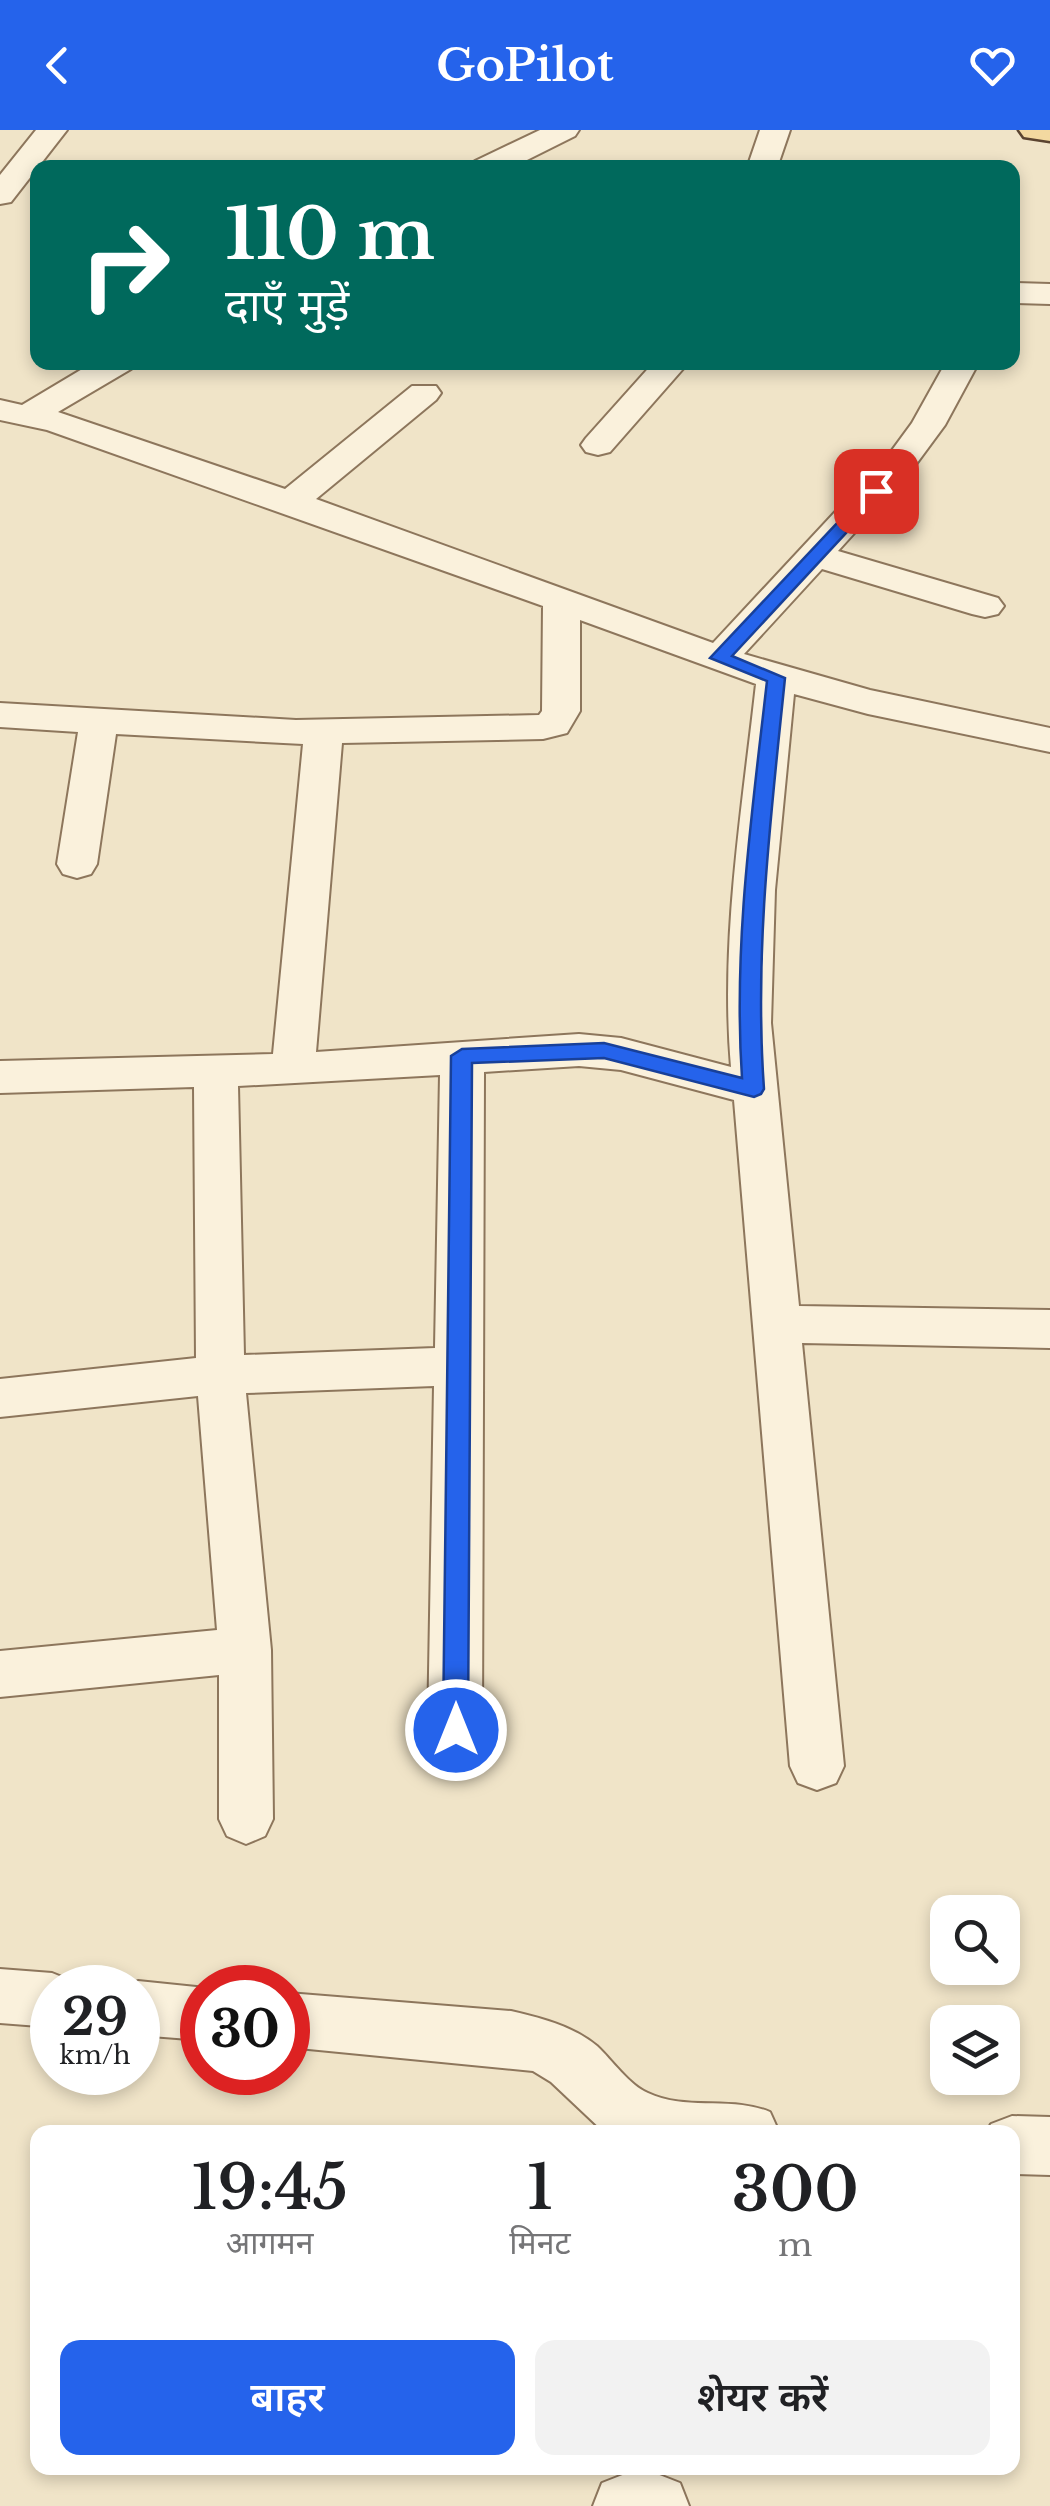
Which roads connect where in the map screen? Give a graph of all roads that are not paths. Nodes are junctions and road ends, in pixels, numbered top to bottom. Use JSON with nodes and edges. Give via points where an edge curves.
{"nodes":[{"id":1,"x":52,"y":130,"type":"edge"},
{"id":2,"x":564,"y":130,"type":"edge"},
{"id":3,"x":775,"y":130,"type":"edge"},
{"id":4,"x":1036,"y":130,"type":"edge"},
{"id":5,"x":1050,"y":132,"type":"edge"},
{"id":6,"x":502,"y":160,"type":"edge"},
{"id":7,"x":765,"y":160,"type":"edge"},
{"id":8,"x":0,"y":194,"type":"edge"},
{"id":9,"x":1020,"y":294,"type":"edge"},
{"id":10,"x":1050,"y":294,"type":"edge"},
{"id":11,"x":102,"y":370,"type":"edge"},
{"id":12,"x":666,"y":370,"type":"edge"},
{"id":13,"x":958,"y":370,"type":"edge"},
{"id":14,"x":424,"y":393,"type":"dead end"},
{"id":15,"x":15,"y":412,"type":"edge"},
{"id":16,"x":598,"y":445,"type":"dead end"},
{"id":17,"x":290,"y":503,"type":"junction"},
{"id":18,"x":814,"y":556,"type":"junction"},
{"id":19,"x":562,"y":600,"type":"junction"},
{"id":20,"x":985,"y":606,"type":"dead end"},
{"id":21,"x":720,"y":658,"type":"junction"},
{"id":22,"x":776,"y":678,"type":"junction"},
{"id":23,"x":0,"y":715,"type":"edge"},
{"id":24,"x":99,"y":721,"type":"junction"},
{"id":25,"x":324,"y":731,"type":"junction"},
{"id":26,"x":1050,"y":740,"type":"edge"},
{"id":27,"x":77,"y":864,"type":"dead end"},
{"id":28,"x":462,"y":1056,"type":"junction"},
{"id":29,"x":293,"y":1069,"type":"junction"},
{"id":30,"x":216,"y":1072,"type":"junction"},
{"id":31,"x":0,"y":1077,"type":"edge"},
{"id":32,"x":754,"y":1089,"type":"junction"},
{"id":33,"x":774,"y":1324,"type":"junction"},
{"id":34,"x":1050,"y":1329,"type":"edge"},
{"id":35,"x":459,"y":1366,"type":"junction"},
{"id":36,"x":220,"y":1374,"type":"junction"},
{"id":37,"x":0,"y":1398,"type":"edge"},
{"id":38,"x":245,"y":1650,"type":"junction"},
{"id":39,"x":0,"y":1674,"type":"edge"},
{"id":40,"x":456,"y":1730,"type":"dead end"},
{"id":41,"x":817,"y":1766,"type":"dead end"},
{"id":42,"x":246,"y":1819,"type":"dead end"},
{"id":43,"x":0,"y":1996,"type":"edge"},
{"id":44,"x":30,"y":1998,"type":"edge"},
{"id":45,"x":310,"y":2022,"type":"edge"},
{"id":46,"x":655,"y":2125,"type":"edge"},
{"id":47,"x":1020,"y":2144,"type":"edge"},
{"id":48,"x":1050,"y":2146,"type":"edge"},
{"id":49,"x":624,"y":2506,"type":"edge"},
{"id":50,"x":657,"y":2506,"type":"edge"}],
"edges":[{"from":1,"to":8,"type":"street"},
{"from":2,"to":6,"type":"street"},
{"from":3,"to":7,"type":"street"},
{"from":4,"to":5,"type":"main road"},
{"from":9,"to":10,"type":"street"},
{"from":11,"to":15,"type":"street"},
{"from":12,"to":16,"type":"street"},
{"from":13,"to":18,"type":"street","via":[[902,460]]},
{"from":14,"to":17,"type":"street"},
{"from":15,"to":17,"type":"street"},
{"from":17,"to":19,"type":"street"},
{"from":18,"to":20,"type":"street"},
{"from":18,"to":21,"type":"street"},
{"from":19,"to":21,"type":"street"},
{"from":19,"to":25,"type":"street","via":[[561,712],[553,724]]},
{"from":21,"to":22,"type":"street"},
{"from":22,"to":26,"type":"street"},
{"from":22,"to":32,"type":"street","via":[[754,890]]},
{"from":23,"to":24,"type":"street"},
{"from":24,"to":25,"type":"street"},
{"from":24,"to":27,"type":"street"},
{"from":25,"to":29,"type":"street"},
{"from":28,"to":29,"type":"street"},
{"from":28,"to":32,"type":"street","via":[[604,1051]]},
{"from":28,"to":35,"type":"street"},
{"from":29,"to":30,"type":"street"},
{"from":30,"to":31,"type":"street"},
{"from":30,"to":36,"type":"street"},
{"from":32,"to":33,"type":"street"},
{"from":33,"to":34,"type":"street"},
{"from":33,"to":41,"type":"street"},
{"from":35,"to":36,"type":"street"},
{"from":35,"to":40,"type":"street"},
{"from":36,"to":37,"type":"street"},
{"from":36,"to":38,"type":"street"},
{"from":38,"to":39,"type":"street"},
{"from":38,"to":42,"type":"street"},
{"from":43,"to":44,"type":"street"},
{"from":45,"to":46,"type":"street","via":[[543,2046],[572,2062],[632,2119]]},
{"from":47,"to":48,"type":"street"},
{"from":49,"to":50,"type":"street"}]}
